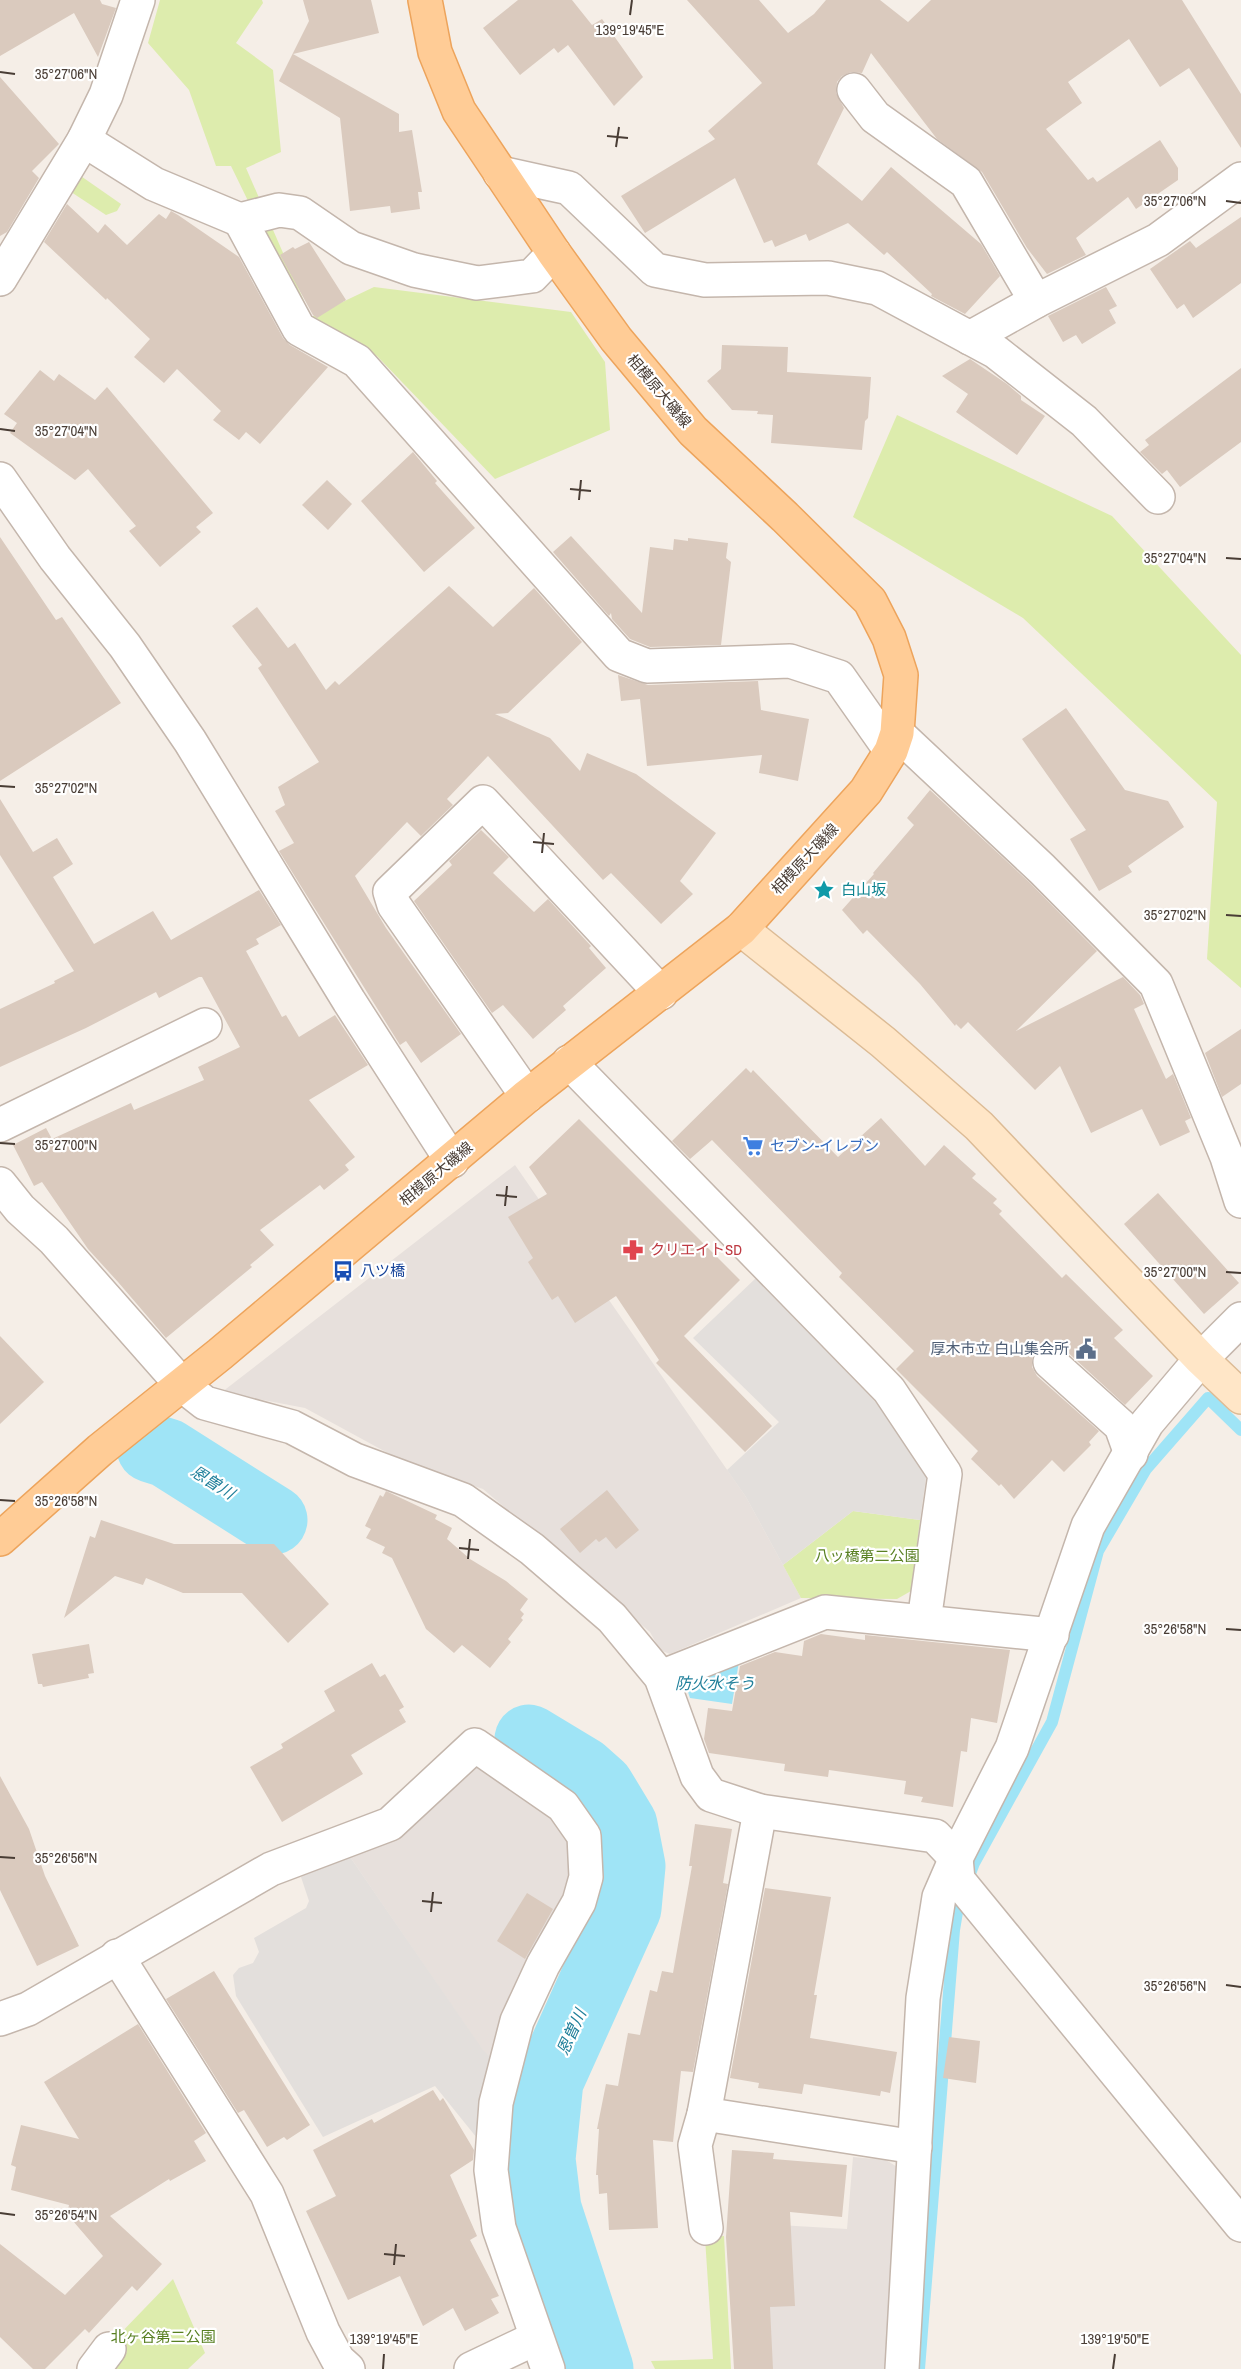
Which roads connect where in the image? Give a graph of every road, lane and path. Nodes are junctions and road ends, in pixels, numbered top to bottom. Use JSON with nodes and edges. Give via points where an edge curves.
{"nodes":[{"id":1,"x":138,"y":0,"type":"edge"},
{"id":2,"x":425,"y":0,"type":"edge"},
{"id":3,"x":854,"y":90,"type":"dead end"},
{"id":4,"x":84,"y":140,"type":"junction"},
{"id":5,"x":500,"y":173,"type":"junction"},
{"id":6,"x":1241,"y":179,"type":"edge"},
{"id":7,"x":240,"y":220,"type":"junction"},
{"id":8,"x":554,"y":253,"type":"junction"},
{"id":9,"x":0,"y":279,"type":"edge"},
{"id":10,"x":1036,"y":302,"type":"junction"},
{"id":11,"x":970,"y":338,"type":"junction"},
{"id":12,"x":0,"y":479,"type":"edge"},
{"id":13,"x":1158,"y":497,"type":"dead end"},
{"id":14,"x":894,"y":742,"type":"junction"},
{"id":15,"x":741,"y":929,"type":"junction"},
{"id":16,"x":661,"y":993,"type":"junction"},
{"id":17,"x":205,"y":1025,"type":"dead end"},
{"id":18,"x":569,"y":1062,"type":"junction"},
{"id":19,"x":527,"y":1096,"type":"junction"},
{"id":20,"x":0,"y":1125,"type":"edge"},
{"id":21,"x":452,"y":1161,"type":"junction"},
{"id":22,"x":0,"y":1185,"type":"edge"},
{"id":23,"x":1241,"y":1201,"type":"edge"},
{"id":24,"x":1241,"y":1319,"type":"edge"},
{"id":25,"x":1201,"y":1359,"type":"junction"},
{"id":26,"x":1050,"y":1362,"type":"dead end"},
{"id":27,"x":173,"y":1392,"type":"junction"},
{"id":28,"x":1241,"y":1397,"type":"edge"},
{"id":29,"x":1131,"y":1454,"type":"junction"},
{"id":30,"x":0,"y":1539,"type":"edge"},
{"id":31,"x":924,"y":1621,"type":"junction"},
{"id":32,"x":1052,"y":1635,"type":"junction"},
{"id":33,"x":661,"y":1677,"type":"junction"},
{"id":34,"x":760,"y":1811,"type":"junction"},
{"id":35,"x":962,"y":1877,"type":"junction"},
{"id":36,"x":117,"y":1956,"type":"junction"},
{"id":37,"x":0,"y":2019,"type":"edge"},
{"id":38,"x":704,"y":2114,"type":"junction"},
{"id":39,"x":915,"y":2147,"type":"junction"},
{"id":40,"x":1241,"y":2225,"type":"edge"},
{"id":41,"x":706,"y":2228,"type":"dead end"},
{"id":42,"x":536,"y":2338,"type":"junction"},
{"id":43,"x":348,"y":2369,"type":"edge"},
{"id":44,"x":471,"y":2369,"type":"edge"},
{"id":45,"x":548,"y":2369,"type":"edge"},
{"id":46,"x":902,"y":2369,"type":"edge"}],
"edges":[{"from":1,"to":4,"type":"street","via":[[106,95]]},
{"from":2,"to":5,"type":"main road","name":"相模原大磯線","via":[[435,52],[459,111]]},
{"from":3,"to":10,"type":"street","via":[[866,126],[966,182]]},
{"from":4,"to":7,"type":"street","via":[[154,184]]},
{"from":4,"to":9,"type":"street"},
{"from":5,"to":8,"type":"main road","name":"相模原大磯線"},
{"from":5,"to":11,"type":"street","via":[[569,188],[655,270],[705,280],[828,278],[877,288]]},
{"from":6,"to":10,"type":"street","via":[[1158,240]]},
{"from":7,"to":8,"type":"street","via":[[279,210],[300,213],[351,248],[414,270],[477,283],[532,276]]},
{"from":7,"to":14,"type":"street","via":[[299,329],[357,361],[619,655],[647,666],[790,660],[839,676]]},
{"from":8,"to":14,"type":"main road","name":"相模原大磯線","via":[[616,339],[693,431],[870,601],[889,638],[901,675]]},
{"from":10,"to":11,"type":"street"},
{"from":11,"to":13,"type":"street","via":[[996,352],[1084,421]]},
{"from":12,"to":21,"type":"street","via":[[55,558],[125,646],[190,741]]},
{"from":14,"to":15,"type":"main road","name":"相模原大磯線","via":[[859,799]]},
{"from":14,"to":23,"type":"street","via":[[1042,869],[1156,984],[1227,1157]]},
{"from":15,"to":16,"type":"main road","name":"相模原大磯線"},
{"from":15,"to":25,"type":"street","via":[[883,1042],[979,1126]]},
{"from":16,"to":18,"type":"main road","name":"相模原大磯線"},
{"from":16,"to":19,"type":"street","via":[[483,802],[390,892],[394,905]]},
{"from":17,"to":20,"type":"street","via":[[176,1054]]},
{"from":18,"to":19,"type":"main road","name":"相模原大磯線"},
{"from":18,"to":31,"type":"street","via":[[889,1390],[945,1474]]},
{"from":19,"to":21,"type":"main road","name":"相模原大磯線"},
{"from":21,"to":27,"type":"main road","name":"相模原大磯線"},
{"from":22,"to":27,"type":"street","via":[[54,1240]]},
{"from":24,"to":25,"type":"street"},
{"from":25,"to":28,"type":"street"},
{"from":25,"to":29,"type":"street","via":[[1148,1423]]},
{"from":26,"to":29,"type":"street","via":[[1121,1426]]},
{"from":27,"to":30,"type":"main road","name":"相模原大磯線","via":[[100,1450]]},
{"from":27,"to":33,"type":"street","via":[[292,1427],[354,1460],[463,1500],[532,1549],[612,1618]]},
{"from":29,"to":32,"type":"street","via":[[1088,1526]]},
{"from":31,"to":32,"type":"street"},
{"from":31,"to":33,"type":"street","via":[[825,1612]]},
{"from":32,"to":35,"type":"street"},
{"from":33,"to":34,"type":"street","via":[[697,1776],[711,1795]]},
{"from":34,"to":35,"type":"street","via":[[935,1836]]},
{"from":34,"to":38,"type":"street"},
{"from":35,"to":39,"type":"street","via":[[939,1897],[923,1998]]},
{"from":35,"to":40,"type":"street"},
{"from":36,"to":37,"type":"street","via":[[28,2009]]},
{"from":36,"to":42,"type":"street","via":[[271,1869],[390,1824],[475,1745],[563,1806],[584,1836],[586,1877],[579,1902],[517,2021],[496,2103],[491,2169],[499,2228]]},
{"from":36,"to":43,"type":"street","via":[[267,2193],[323,2332],[338,2360]]},
{"from":38,"to":39,"type":"street"},
{"from":38,"to":41,"type":"street","via":[[695,2145]]},
{"from":39,"to":46,"type":"street"},
{"from":42,"to":44,"type":"street"},
{"from":42,"to":45,"type":"street"}]}
